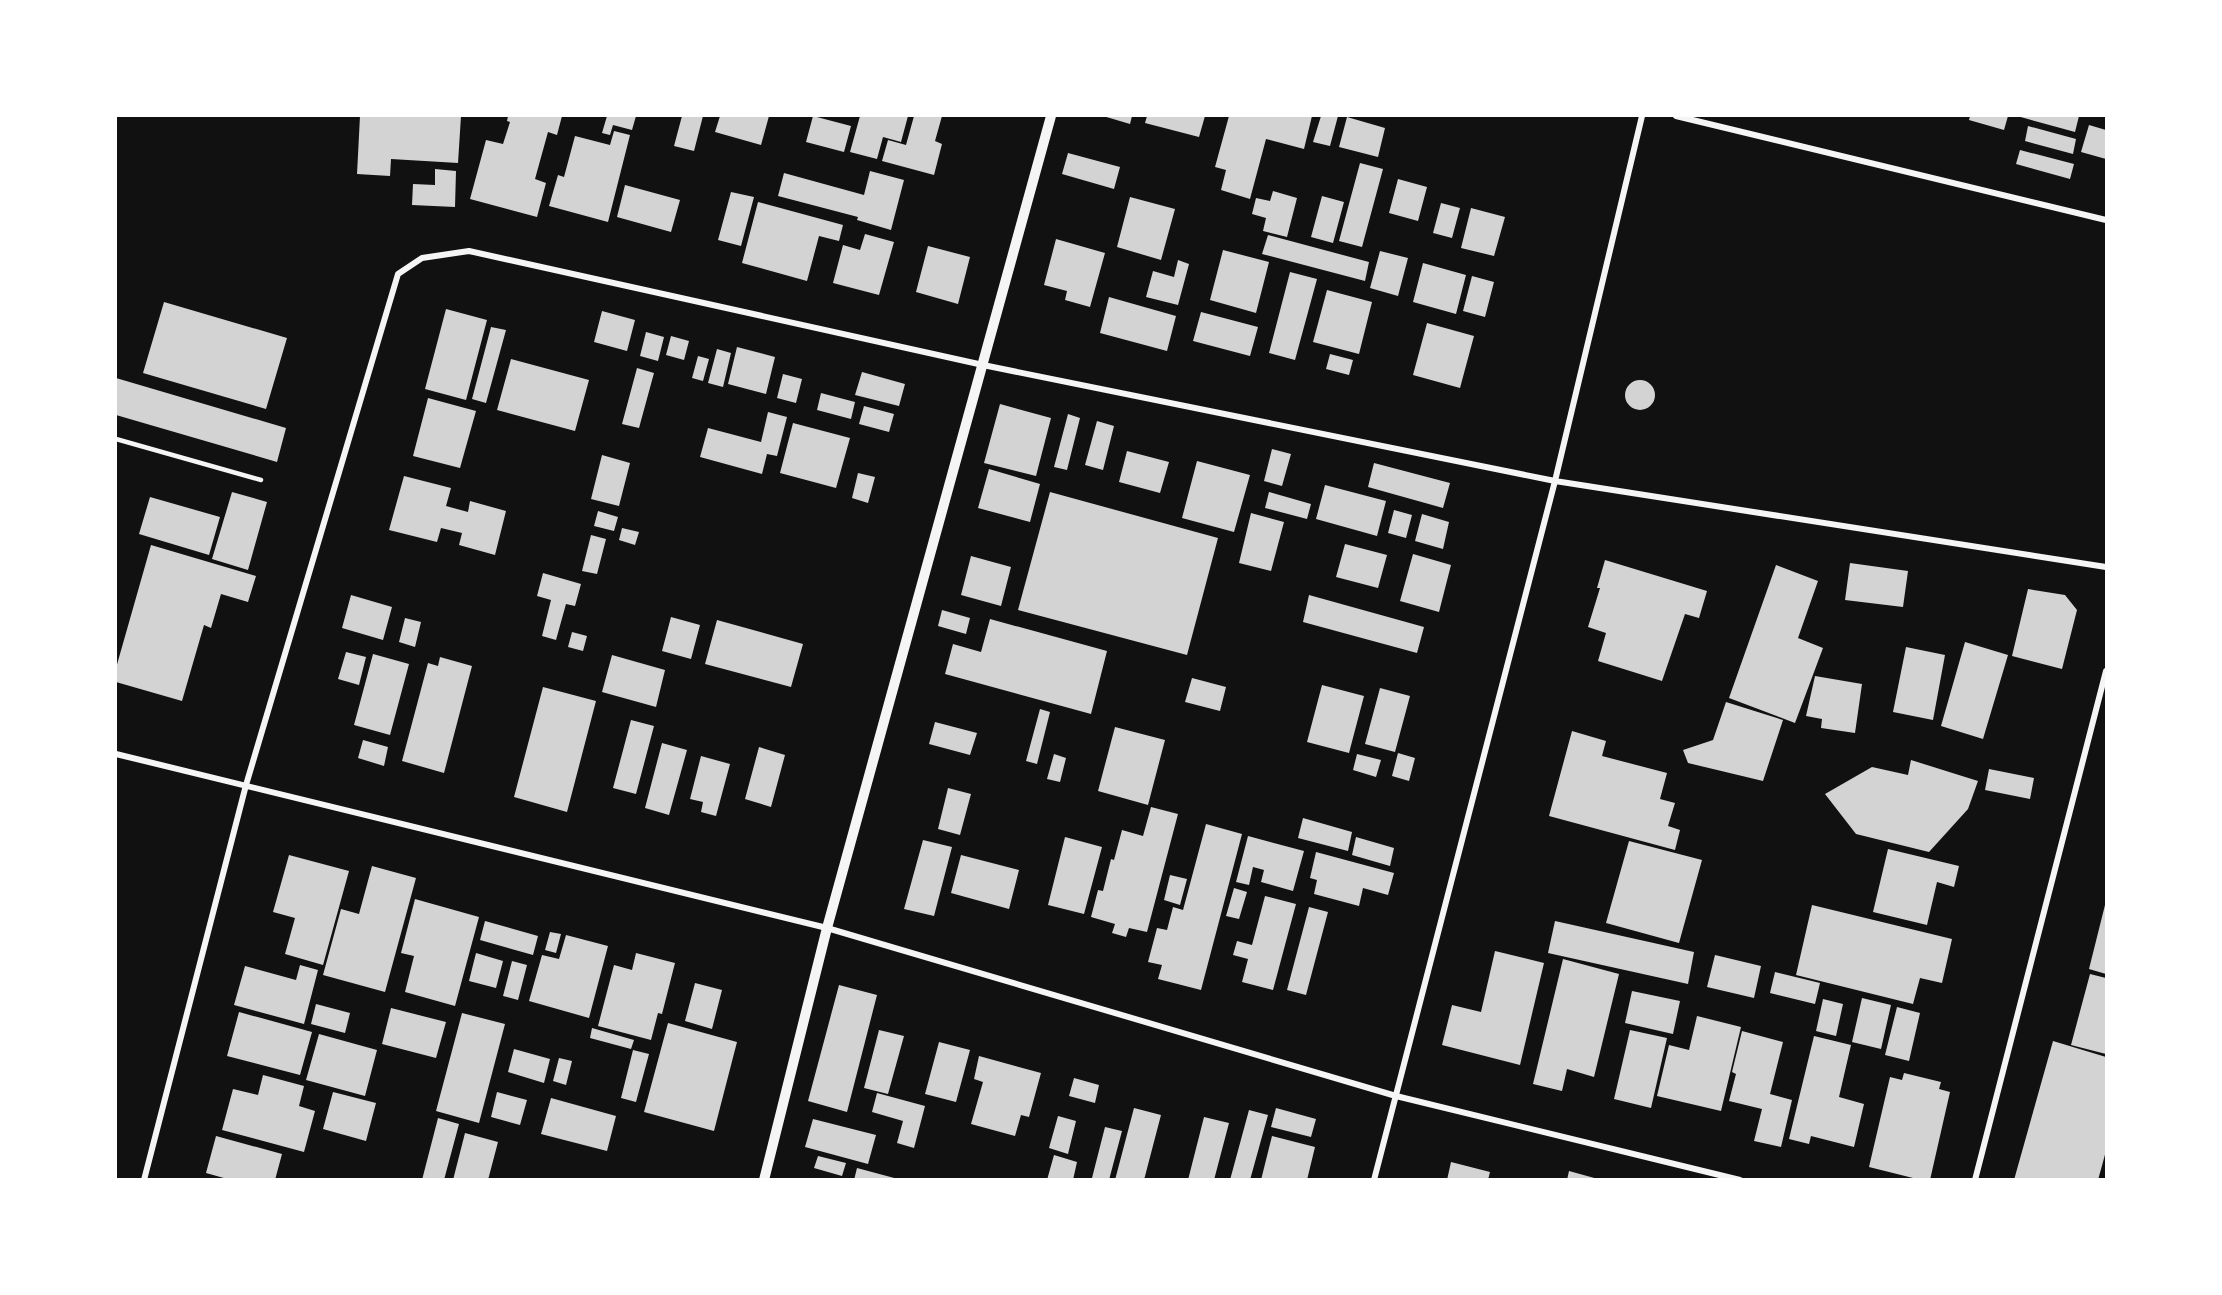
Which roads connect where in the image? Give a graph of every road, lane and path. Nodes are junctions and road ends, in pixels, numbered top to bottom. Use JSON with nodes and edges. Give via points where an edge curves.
{"nodes":[{"id":1,"x":1051,"y":116,"type":"edge"},
{"id":2,"x":1642,"y":116,"type":"edge"},
{"id":3,"x":1676,"y":116,"type":"edge"},
{"id":4,"x":2106,"y":220,"type":"edge"},
{"id":5,"x":982,"y":365,"type":"junction"},
{"id":6,"x":116,"y":439,"type":"edge"},
{"id":7,"x":261,"y":480,"type":"dead end"},
{"id":8,"x":1555,"y":481,"type":"junction"},
{"id":9,"x":2106,"y":567,"type":"edge"},
{"id":10,"x":2106,"y":671,"type":"edge"},
{"id":11,"x":116,"y":754,"type":"edge"},
{"id":12,"x":246,"y":785,"type":"junction"},
{"id":13,"x":827,"y":928,"type":"junction"},
{"id":14,"x":1396,"y":1096,"type":"junction"},
{"id":15,"x":144,"y":1179,"type":"edge"},
{"id":16,"x":764,"y":1179,"type":"edge"},
{"id":17,"x":1374,"y":1179,"type":"edge"},
{"id":18,"x":1740,"y":1179,"type":"edge"},
{"id":19,"x":1975,"y":1179,"type":"edge"}],
"edges":[{"from":1,"to":5,"type":"street"},
{"from":2,"to":8,"type":"street"},
{"from":3,"to":4,"type":"street"},
{"from":5,"to":8,"type":"street"},
{"from":5,"to":12,"type":"street","via":[[469,251],[422,258],[398,274]]},
{"from":5,"to":13,"type":"street"},
{"from":6,"to":7,"type":"lane"},
{"from":8,"to":9,"type":"street"},
{"from":8,"to":14,"type":"street"},
{"from":10,"to":19,"type":"street"},
{"from":11,"to":12,"type":"street"},
{"from":12,"to":13,"type":"street"},
{"from":12,"to":15,"type":"street"},
{"from":13,"to":14,"type":"street"},
{"from":13,"to":16,"type":"street"},
{"from":14,"to":17,"type":"street"},
{"from":14,"to":18,"type":"street"}]}
